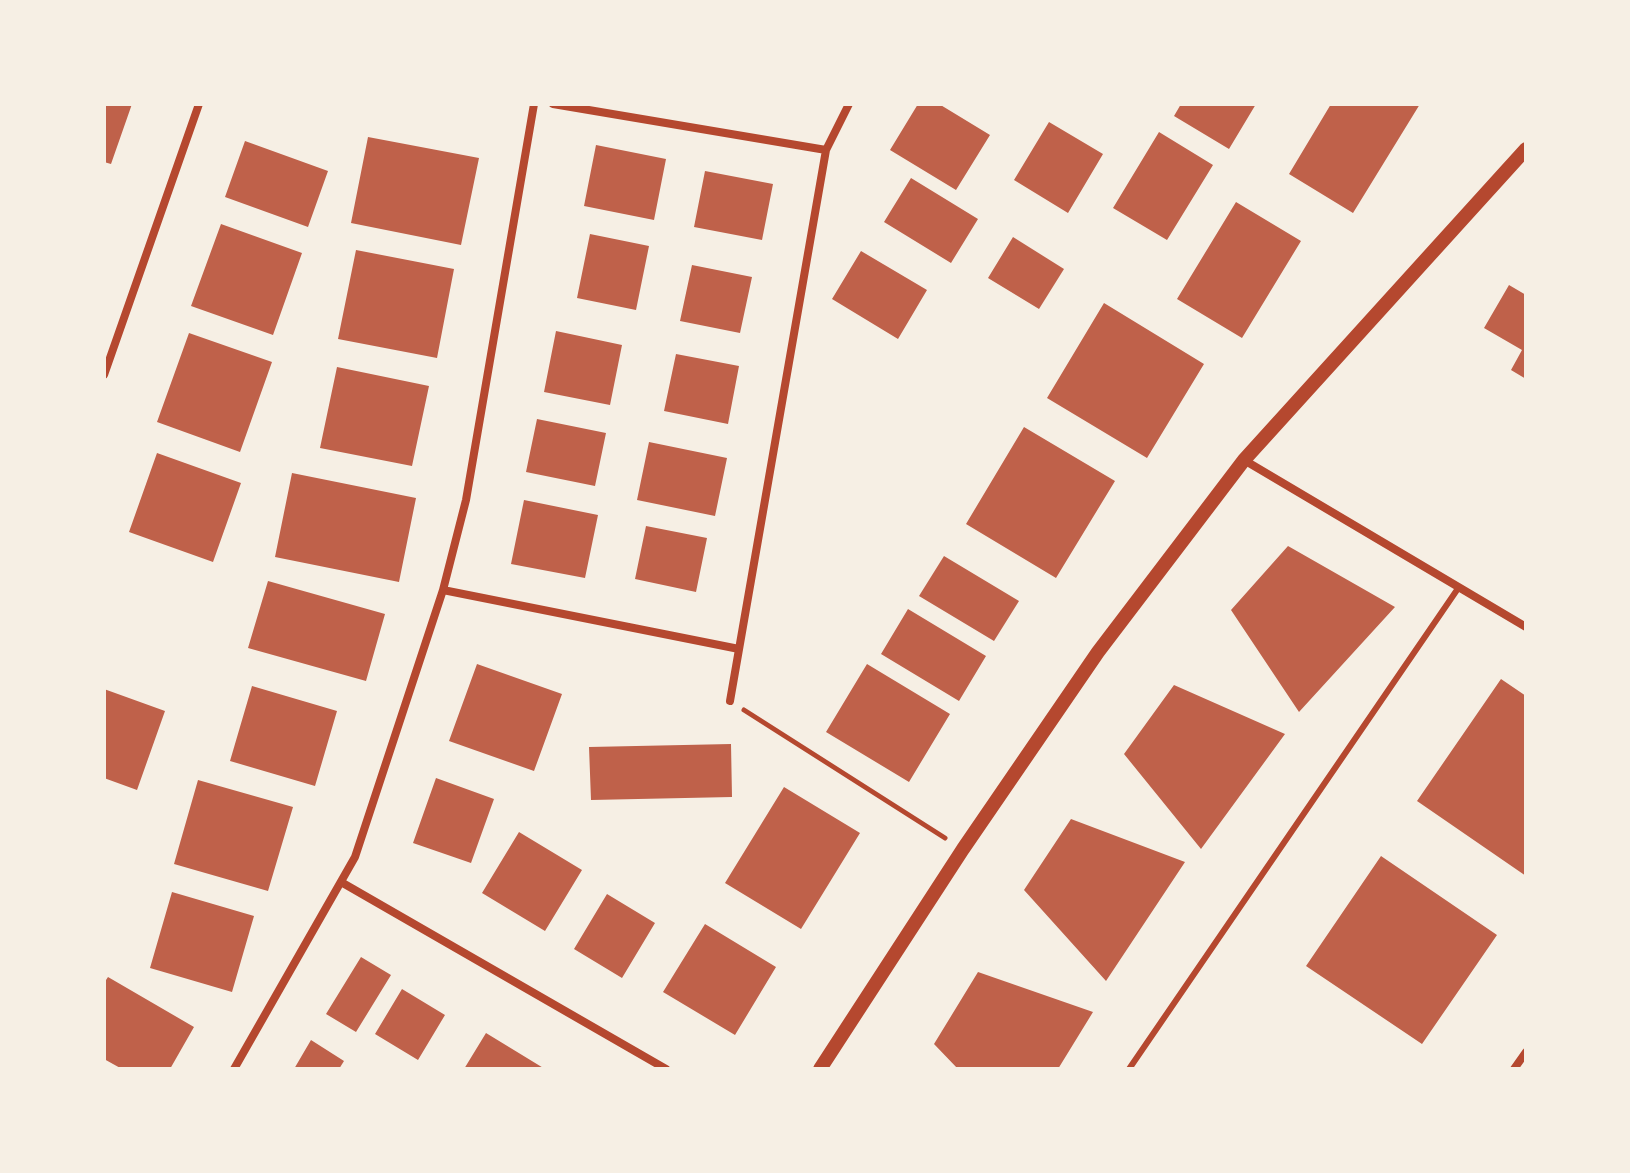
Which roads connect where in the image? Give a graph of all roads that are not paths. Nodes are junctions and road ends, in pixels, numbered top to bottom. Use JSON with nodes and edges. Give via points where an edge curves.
{"nodes":[{"id":1,"x":199,"y":104,"type":"edge"},
{"id":2,"x":534,"y":104,"type":"edge"},
{"id":3,"x":553,"y":104,"type":"edge"},
{"id":4,"x":849,"y":104,"type":"edge"},
{"id":5,"x":1526,"y":149,"type":"edge"},
{"id":6,"x":826,"y":150,"type":"junction"},
{"id":7,"x":104,"y":375,"type":"edge"},
{"id":8,"x":1244,"y":460,"type":"junction"},
{"id":9,"x":1459,"y":587,"type":"junction"},
{"id":10,"x":443,"y":590,"type":"junction"},
{"id":11,"x":1526,"y":627,"type":"edge"},
{"id":12,"x":739,"y":649,"type":"junction"},
{"id":13,"x":730,"y":701,"type":"road end"},
{"id":14,"x":341,"y":882,"type":"junction"},
{"id":15,"x":1526,"y":1052,"type":"edge"},
{"id":16,"x":234,"y":1069,"type":"edge"},
{"id":17,"x":666,"y":1069,"type":"edge"},
{"id":18,"x":820,"y":1069,"type":"edge"},
{"id":19,"x":1129,"y":1069,"type":"edge"},
{"id":20,"x":1514,"y":1069,"type":"edge"}],
"edges":[{"from":1,"to":7,"type":"street"},
{"from":2,"to":10,"type":"street","via":[[466,500]]},
{"from":3,"to":6,"type":"street"},
{"from":4,"to":6,"type":"street"},
{"from":5,"to":8,"type":"street"},
{"from":6,"to":12,"type":"street"},
{"from":8,"to":9,"type":"street"},
{"from":8,"to":18,"type":"street","via":[[1098,652]]},
{"from":9,"to":11,"type":"street"},
{"from":9,"to":19,"type":"lane"},
{"from":10,"to":12,"type":"street"},
{"from":10,"to":14,"type":"street","via":[[355,857]]},
{"from":12,"to":13,"type":"street"},
{"from":14,"to":16,"type":"street"},
{"from":14,"to":17,"type":"street"},
{"from":15,"to":20,"type":"street"}]}
